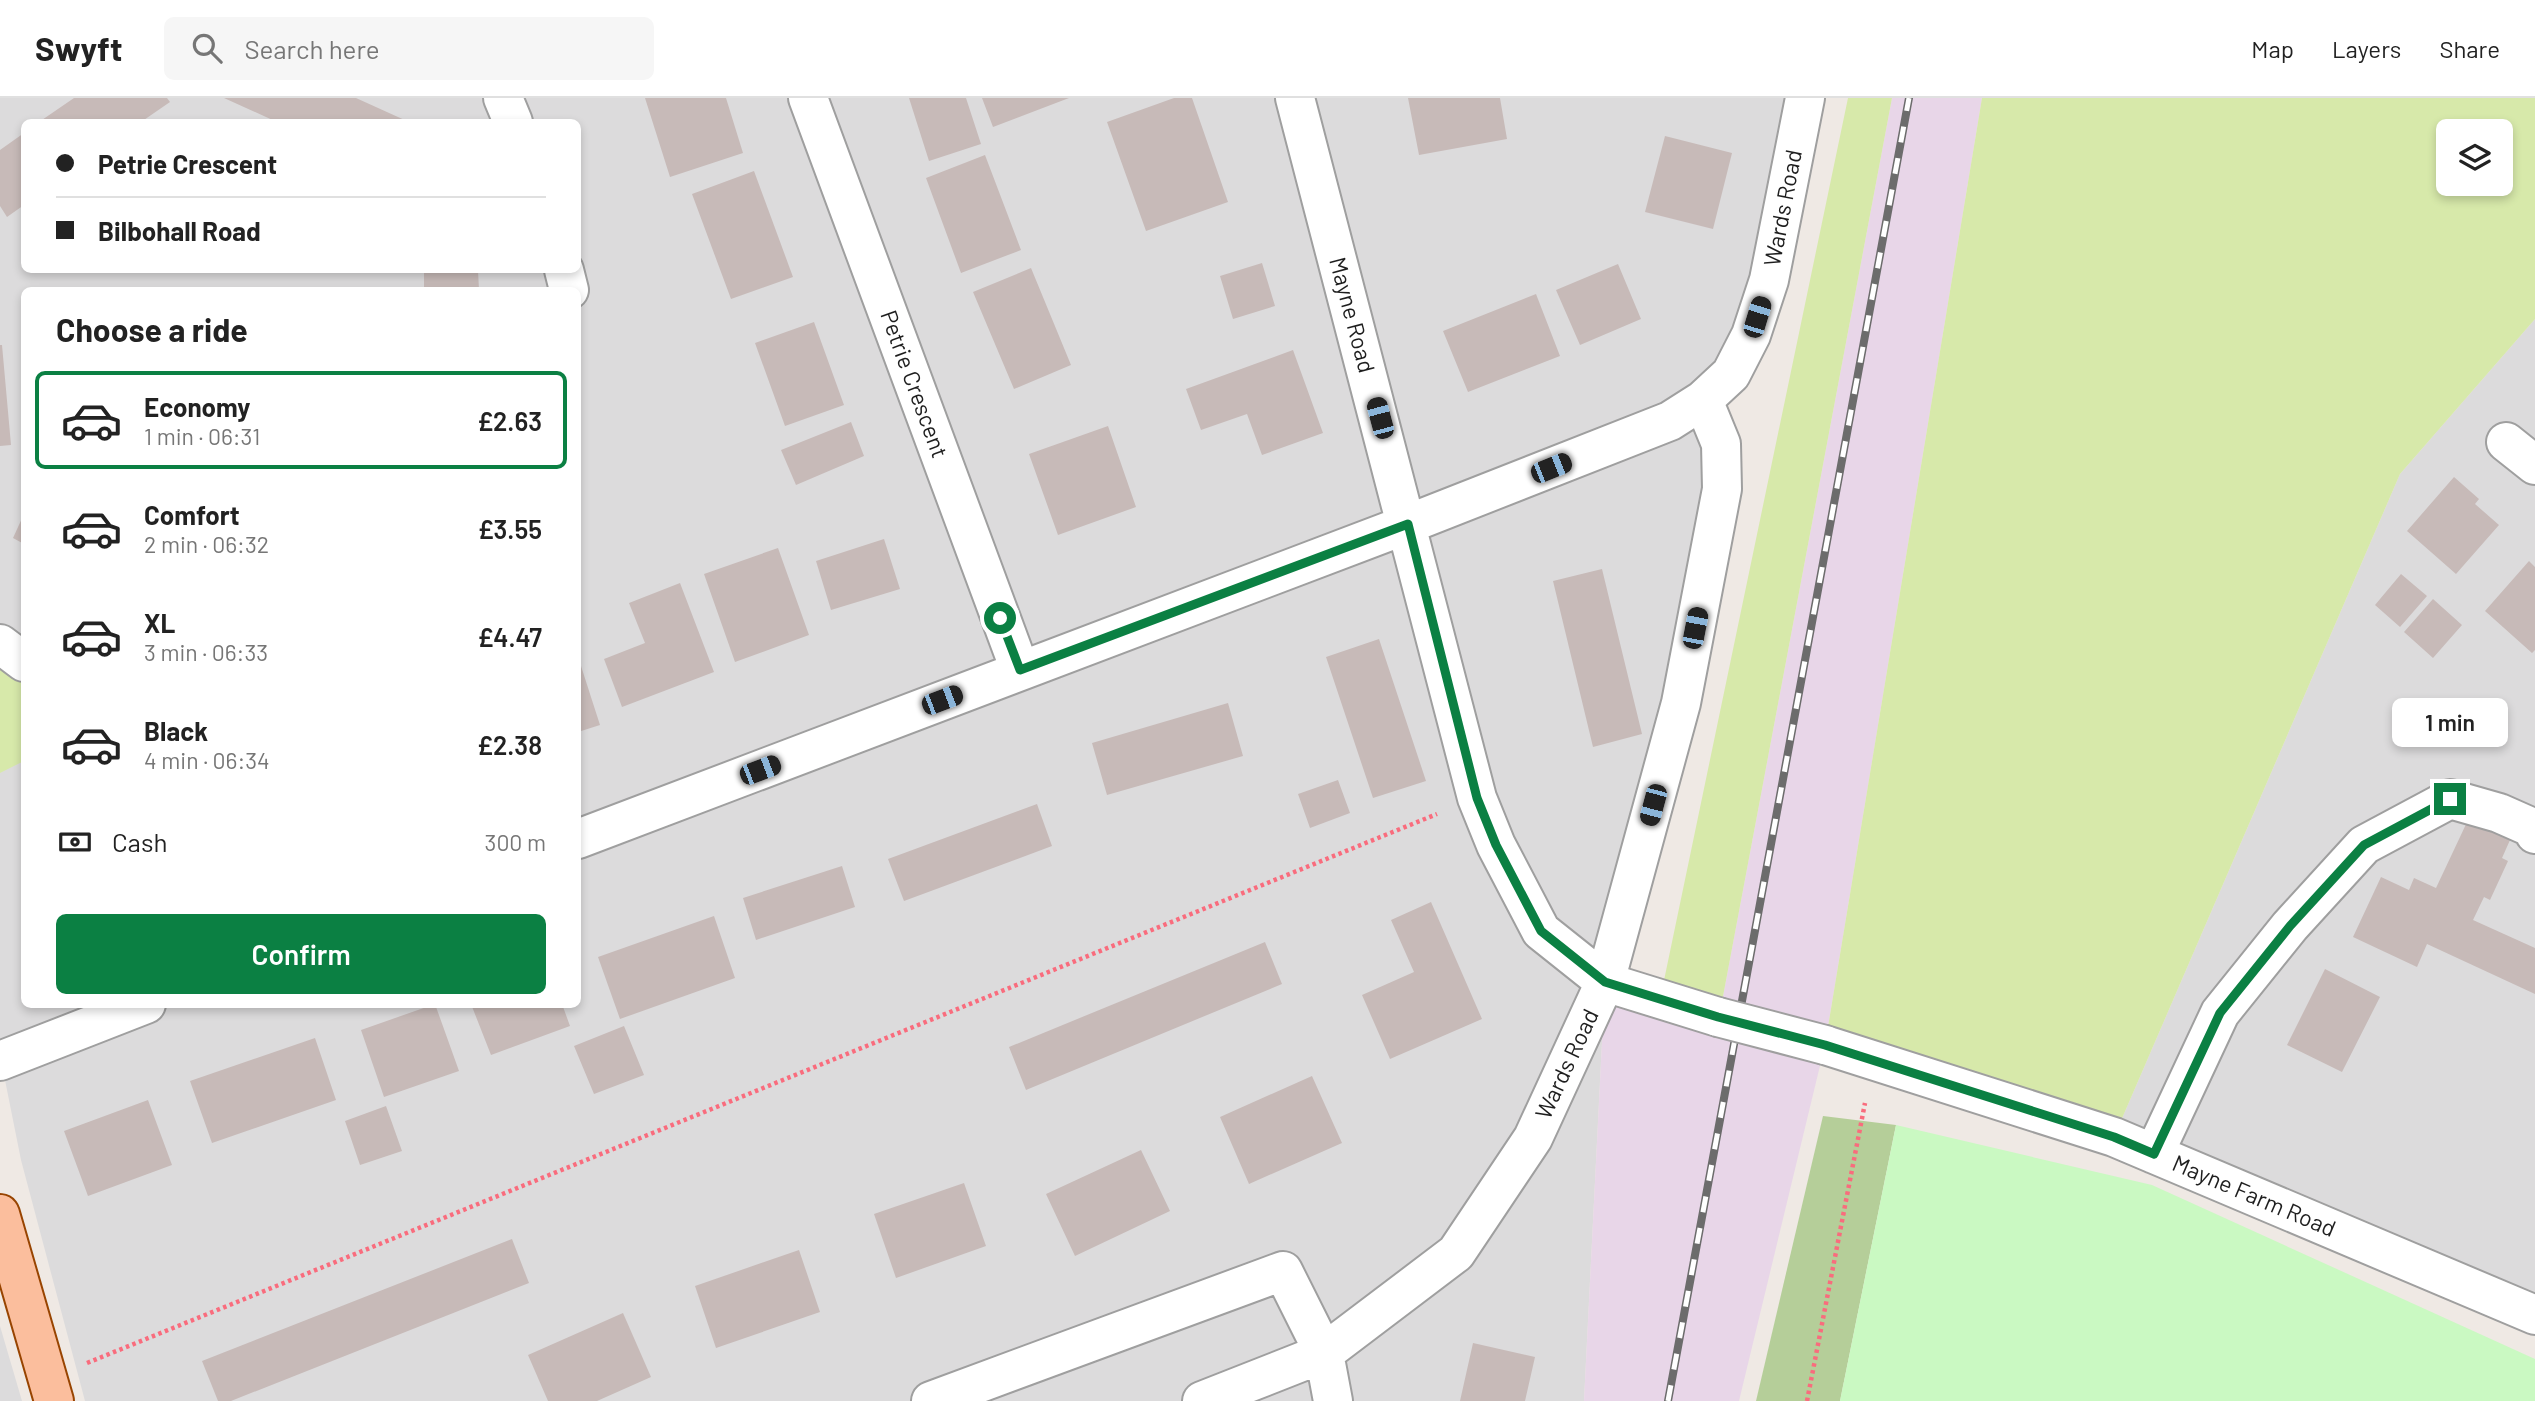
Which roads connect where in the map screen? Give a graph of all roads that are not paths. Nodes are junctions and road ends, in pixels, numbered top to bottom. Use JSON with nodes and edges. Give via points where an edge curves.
{"nodes":[{"id":1,"x":503,"y":98,"type":"edge"},
{"id":2,"x":808,"y":98,"type":"edge"},
{"id":3,"x":1295,"y":98,"type":"edge"},
{"id":4,"x":1805,"y":98,"type":"edge"},
{"id":5,"x":512,"y":119,"type":"edge"},
{"id":6,"x":1703,"y":400,"type":"junction"},
{"id":7,"x":1408,"y":524,"type":"junction"},
{"id":8,"x":0,"y":645,"type":"edge"},
{"id":9,"x":21,"y":660,"type":"edge"},
{"id":10,"x":1020,"y":670,"type":"junction"},
{"id":11,"x":2535,"y":834,"type":"edge"},
{"id":12,"x":581,"y":838,"type":"edge"},
{"id":13,"x":1605,"y":982,"type":"junction"},
{"id":14,"x":136,"y":1008,"type":"edge"},
{"id":15,"x":0,"y":1060,"type":"edge"},
{"id":16,"x":2154,"y":1154,"type":"junction"},
{"id":17,"x":0,"y":1214,"type":"edge"},
{"id":18,"x":2535,"y":1315,"type":"edge"},
{"id":19,"x":1324,"y":1353,"type":"junction"},
{"id":20,"x":51,"y":1390,"type":"edge"},
{"id":21,"x":931,"y":1401,"type":"edge"},
{"id":22,"x":1202,"y":1401,"type":"edge"},
{"id":23,"x":1333,"y":1401,"type":"edge"}],
"edges":[{"from":1,"to":5,"type":"street"},
{"from":2,"to":10,"type":"street","name":"Petrie Crescent"},
{"from":3,"to":7,"type":"street","name":"Mayne Road"},
{"from":4,"to":6,"type":"street","name":"Wards Road","via":[[1769,280],[1751,335],[1731,374]]},
{"from":6,"to":7,"type":"street","via":[[1671,421]]},
{"from":6,"to":13,"type":"street","name":"Wards Road","via":[[1721,444],[1722,489],[1681,703]]},
{"from":7,"to":10,"type":"street"},
{"from":7,"to":13,"type":"street","name":"Mayne Road","via":[[1477,798],[1496,845],[1541,931]]},
{"from":8,"to":9,"type":"street"},
{"from":10,"to":12,"type":"street"},
{"from":11,"to":16,"type":"street","via":[[2533,828],[2499,813],[2450,799],[2364,845],[2220,1013]]},
{"from":13,"to":16,"type":"street","name":"Mayne Farm Road","bridge":true,"via":[[1873,1060]]},
{"from":13,"to":19,"type":"street","name":"Wards Road","via":[[1533,1138],[1456,1253]]},
{"from":14,"to":15,"type":"street"},
{"from":16,"to":18,"type":"street","name":"Mayne Farm Road"},
{"from":17,"to":20,"type":"main road"},
{"from":19,"to":21,"type":"street","via":[[1283,1271]]},
{"from":19,"to":22,"type":"street","name":"Wards Road"},
{"from":19,"to":23,"type":"street"}]}
